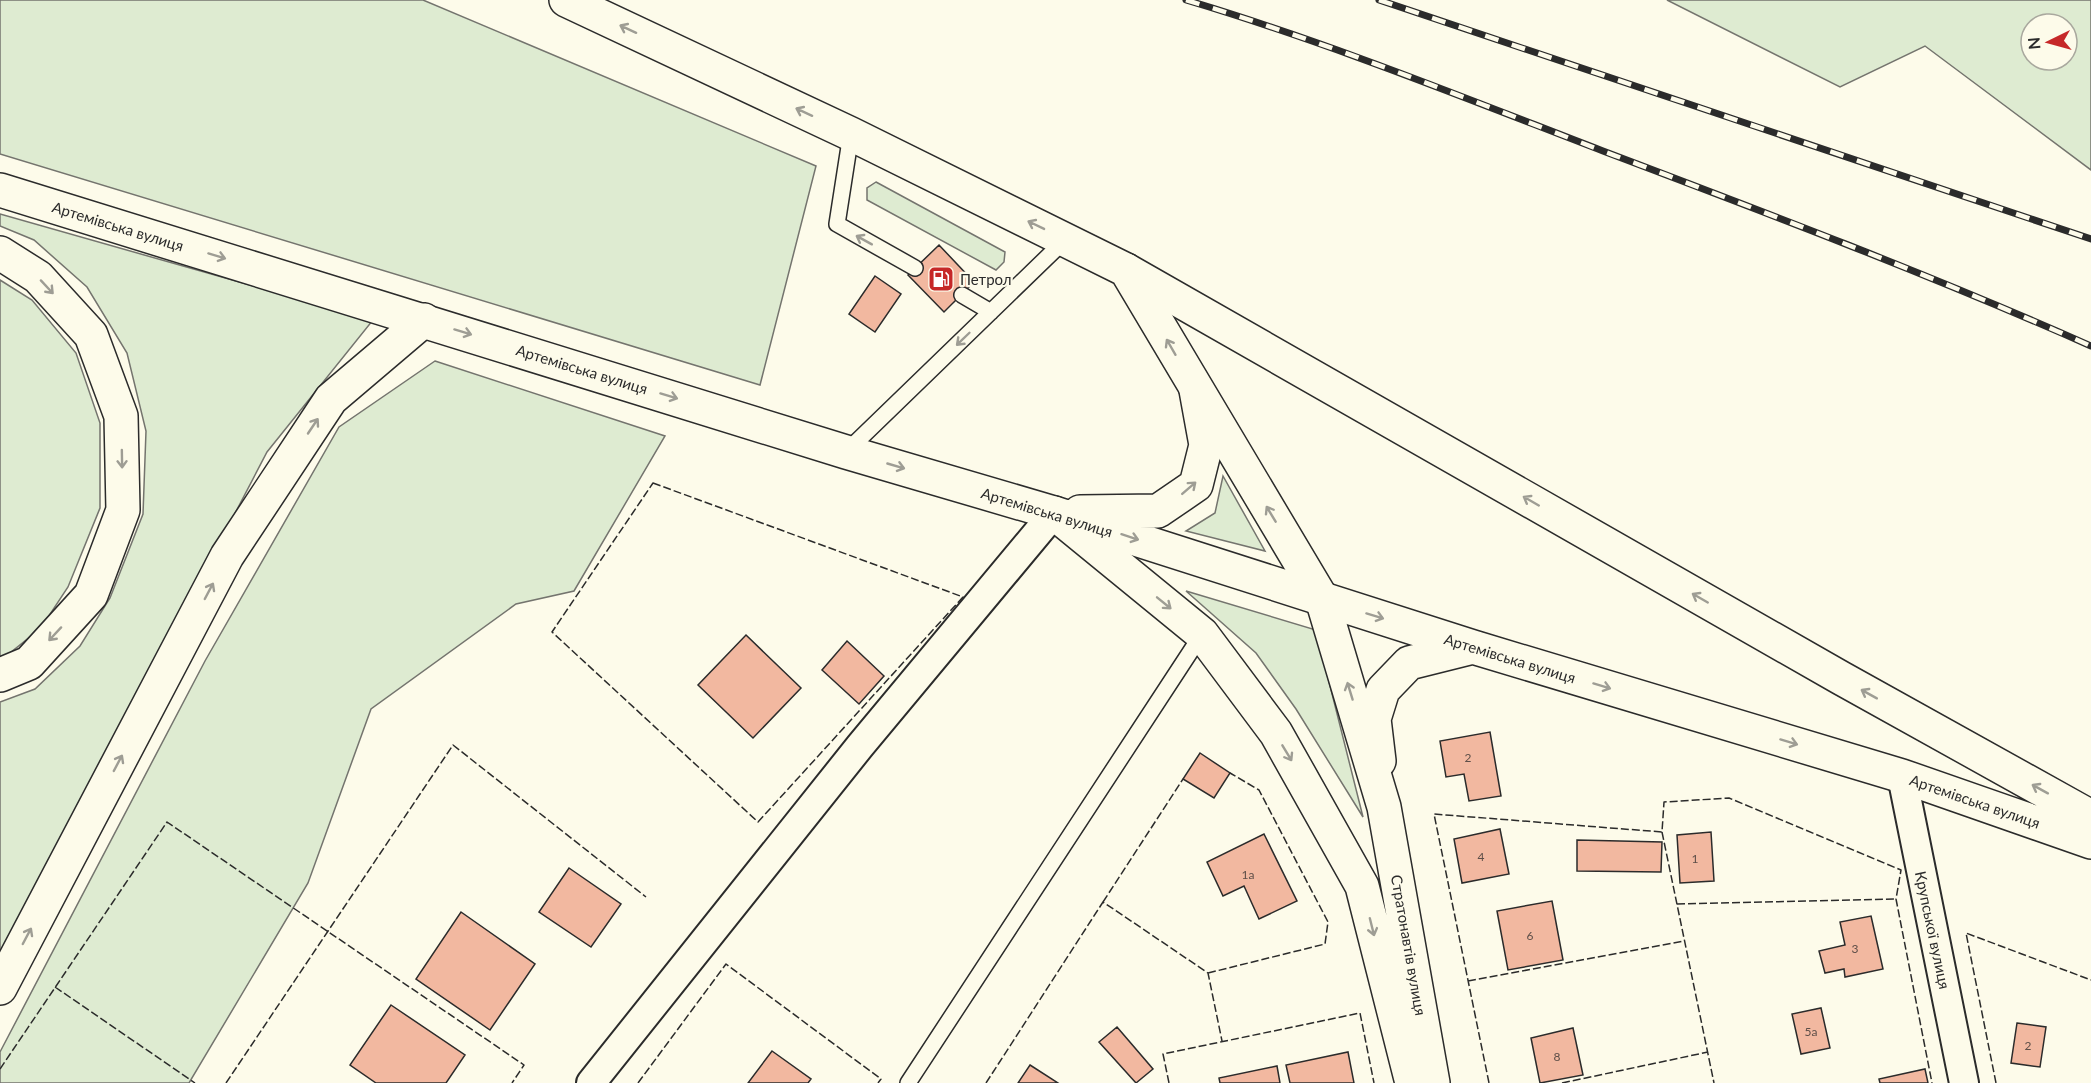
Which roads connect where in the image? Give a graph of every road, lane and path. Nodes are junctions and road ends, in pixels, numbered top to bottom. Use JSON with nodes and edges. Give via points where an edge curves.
{"nodes":[{"id":1,"x":566,"y":0,"type":"edge"},
{"id":2,"x":851,"y":134,"type":"junction"},
{"id":3,"x":0,"y":190,"type":"edge"},
{"id":4,"x":1065,"y":240,"type":"junction"},
{"id":5,"x":0,"y":253,"type":"edge"},
{"id":6,"x":915,"y":268,"type":"dead end"},
{"id":7,"x":1126,"y":270,"type":"junction"},
{"id":8,"x":962,"y":295,"type":"dead end"},
{"id":9,"x":991,"y":312,"type":"junction"},
{"id":10,"x":424,"y":320,"type":"junction"},
{"id":11,"x":1196,"y":390,"type":"junction"},
{"id":12,"x":846,"y":452,"type":"junction"},
{"id":13,"x":1054,"y":513,"type":"junction"},
{"id":14,"x":1322,"y":599,"type":"junction"},
{"id":15,"x":1202,"y":634,"type":"junction"},
{"id":16,"x":1473,"y":647,"type":"junction"},
{"id":17,"x":0,"y":675,"type":"edge"},
{"id":18,"x":1902,"y":776,"type":"junction"},
{"id":19,"x":1384,"y":807,"type":"junction"},
{"id":20,"x":2091,"y":817,"type":"edge"},
{"id":21,"x":2091,"y":842,"type":"edge"},
{"id":22,"x":0,"y":988,"type":"edge"},
{"id":23,"x":591,"y":1083,"type":"edge"},
{"id":24,"x":908,"y":1083,"type":"edge"},
{"id":25,"x":1412,"y":1083,"type":"edge"},
{"id":26,"x":1433,"y":1083,"type":"edge"},
{"id":27,"x":1965,"y":1083,"type":"edge"}],
"edges":[{"from":2,"to":1,"type":"main road","name":"Артемівська вулиця","one_way":true},
{"from":4,"to":2,"type":"main road","name":"Артемівська вулиця","one_way":true},
{"from":6,"to":2,"type":"lane","one_way":true,"via":[[837,224]]},
{"from":3,"to":10,"type":"main road","name":"Артемівська вулиця","one_way":true},
{"from":4,"to":7,"type":"main road","name":"Артемівська вулиця"},
{"from":4,"to":9,"type":"lane"},
{"from":5,"to":17,"type":"main road","one_way":true,"via":[[38,277],[92,335],[121,416],[123,510],[92,595],[29,663]]},
{"from":11,"to":7,"type":"main road","one_way":true},
{"from":20,"to":7,"type":"main road","name":"Артемівська вулиця","one_way":true},
{"from":8,"to":9,"type":"lane"},
{"from":9,"to":12,"type":"lane","one_way":true},
{"from":10,"to":12,"type":"main road","name":"Артемівська вулиця","one_way":true},
{"from":22,"to":10,"type":"main road","one_way":true,"via":[[227,556],[331,399]]},
{"from":13,"to":11,"type":"main road","one_way":true,"via":[[1158,511],[1196,485],[1206,445]]},
{"from":14,"to":11,"type":"main road","one_way":true},
{"from":12,"to":13,"type":"main road","name":"Артемівська вулиця","one_way":true},
{"from":13,"to":14,"type":"main road","name":"Артемівська вулиця","one_way":true},
{"from":13,"to":15,"type":"main road","one_way":true},
{"from":13,"to":23,"type":"street","via":[[860,746]]},
{"from":14,"to":16,"type":"main road","name":"Артемівська вулиця","one_way":true},
{"from":19,"to":14,"type":"main road","one_way":true},
{"from":15,"to":24,"type":"lane"},
{"from":15,"to":25,"type":"main road","one_way":true,"via":[[1276,733],[1362,886]]},
{"from":16,"to":18,"type":"main road","name":"Артемівська вулиця","one_way":true},
{"from":16,"to":19,"type":"main road","via":[[1408,663],[1383,690],[1374,719]]},
{"from":18,"to":21,"type":"main road","name":"Артемівська вулиця"},
{"from":18,"to":27,"type":"street","name":"Крупської вулиця"},
{"from":19,"to":26,"type":"main road","name":"Стратонавтів вулиця"}]}
